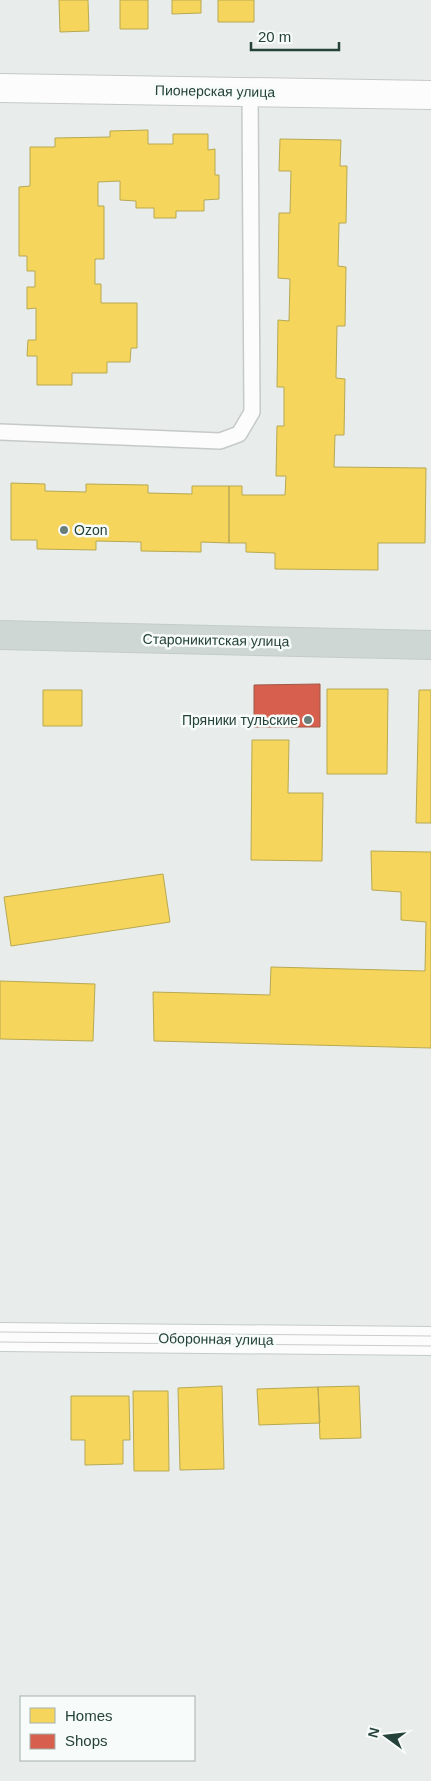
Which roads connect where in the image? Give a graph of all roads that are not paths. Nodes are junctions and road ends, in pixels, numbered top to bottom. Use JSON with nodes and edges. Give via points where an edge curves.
{"nodes":[{"id":1,"x":0,"y":88,"type":"edge"},
{"id":2,"x":250,"y":92,"type":"junction"},
{"id":3,"x":431,"y":95,"type":"edge"},
{"id":4,"x":0,"y":432,"type":"edge"},
{"id":5,"x":0,"y":635,"type":"edge"},
{"id":6,"x":431,"y":645,"type":"edge"},
{"id":7,"x":0,"y":1337,"type":"edge"},
{"id":8,"x":431,"y":1341,"type":"edge"}],
"edges":[{"from":1,"to":2,"type":"street","name":"Пионерская улица"},
{"from":2,"to":3,"type":"street","name":"Пионерская улица"},
{"from":2,"to":4,"type":"lane","via":[[252,412],[239,434],[220,440]]},
{"from":5,"to":6,"type":"main road","name":"Староникитская улица"},
{"from":7,"to":8,"type":"street","name":"Оборонная улица"}]}
